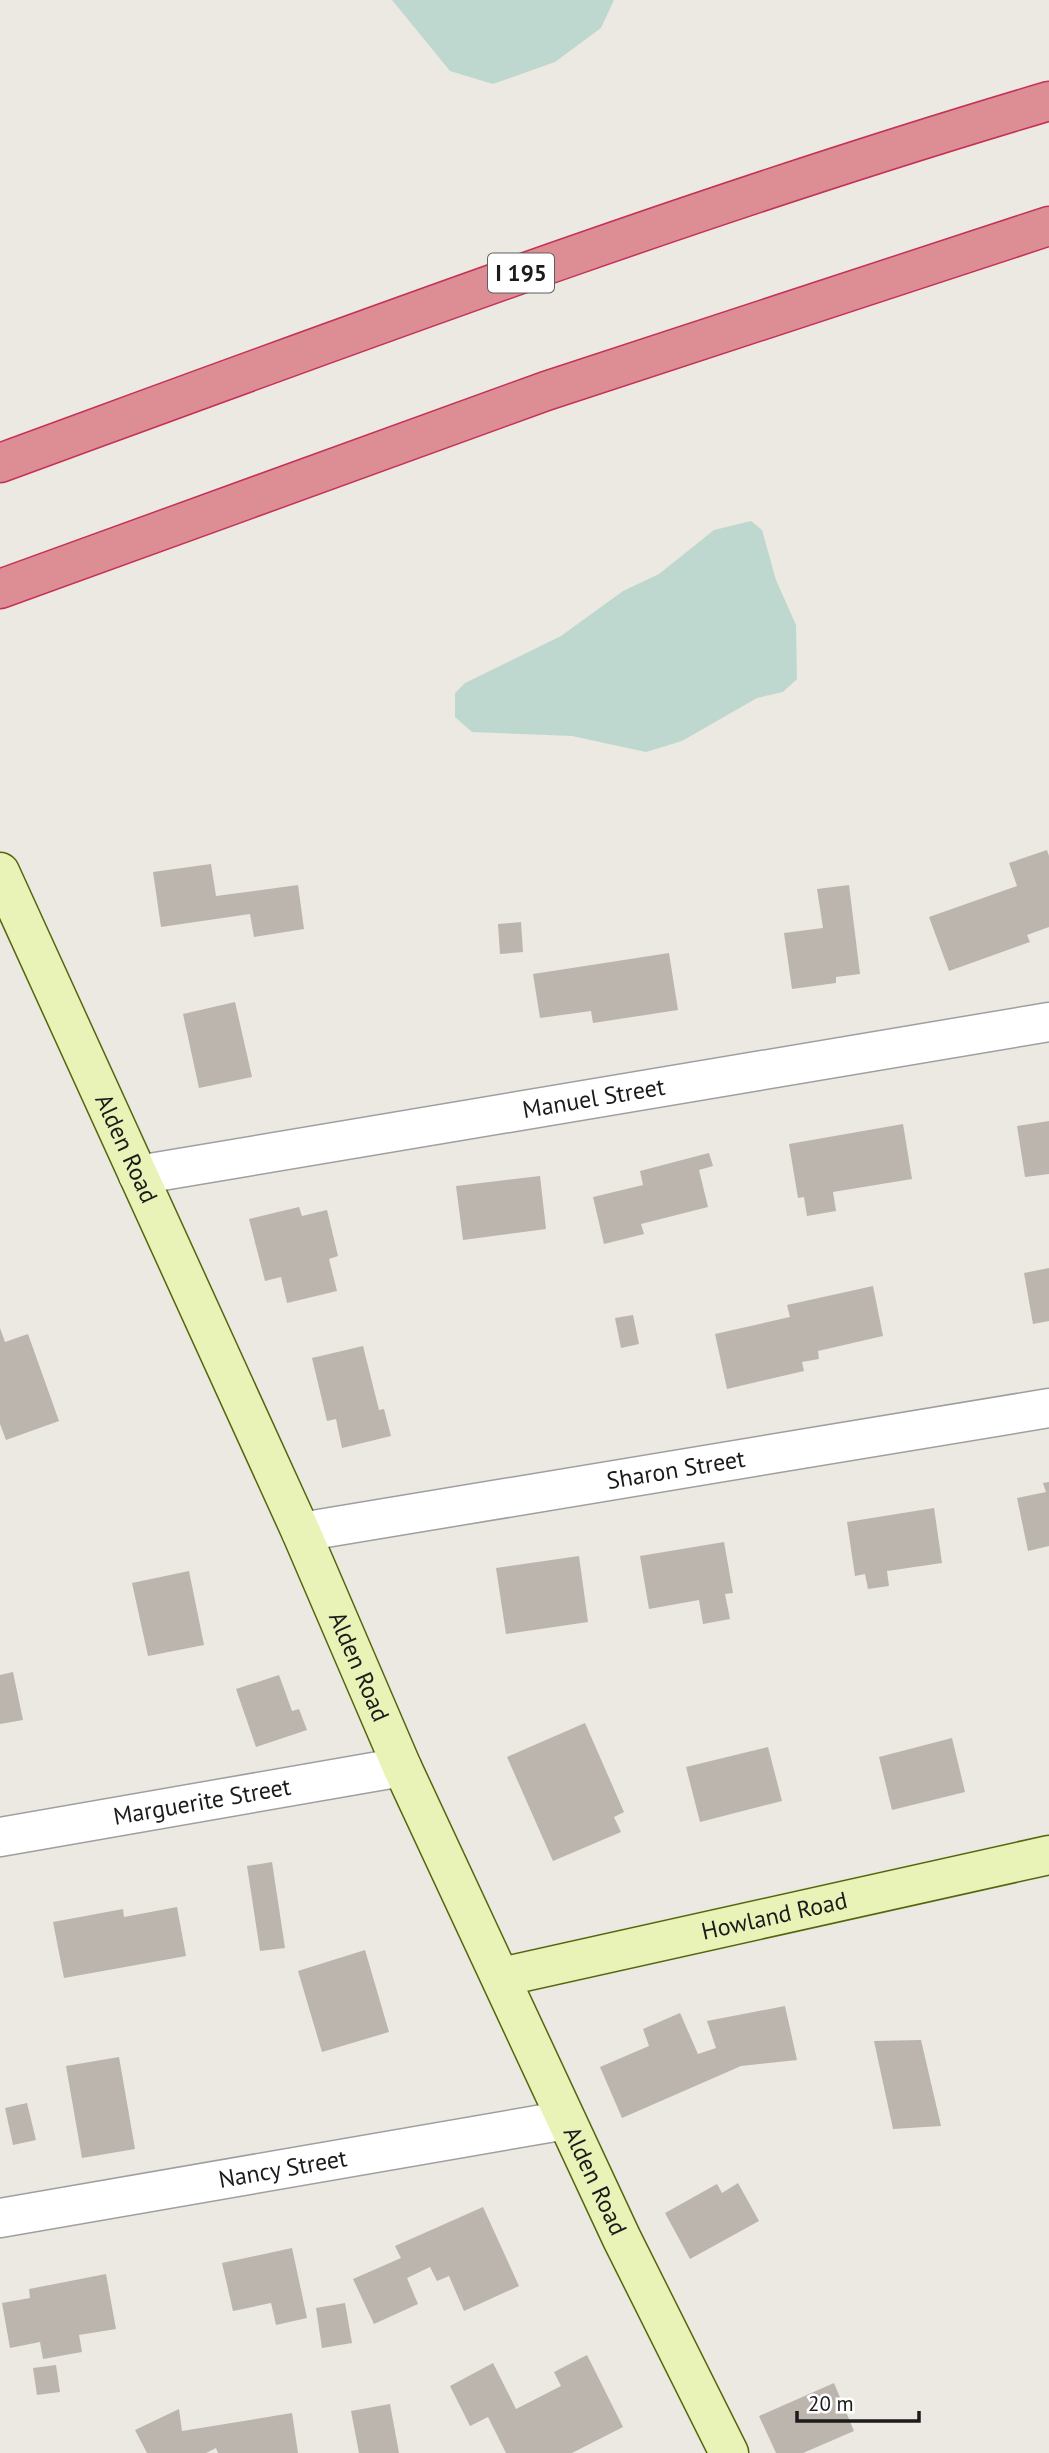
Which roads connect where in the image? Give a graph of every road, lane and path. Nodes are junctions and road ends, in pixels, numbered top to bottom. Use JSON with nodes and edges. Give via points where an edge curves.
{"nodes":[{"id":1,"x":1049,"y":101,"type":"edge"},
{"id":2,"x":1049,"y":226,"type":"edge"},
{"id":3,"x":0,"y":463,"type":"edge"},
{"id":4,"x":0,"y":589,"type":"edge"},
{"id":5,"x":0,"y":872,"type":"edge"},
{"id":6,"x":1049,"y":1022,"type":"edge"},
{"id":7,"x":138,"y":1175,"type":"junction"},
{"id":8,"x":1049,"y":1408,"type":"edge"},
{"id":9,"x":301,"y":1532,"type":"junction"},
{"id":10,"x":402,"y":1767,"type":"junction"},
{"id":11,"x":0,"y":1837,"type":"edge"},
{"id":12,"x":1049,"y":1855,"type":"edge"},
{"id":13,"x":501,"y":1977,"type":"junction"},
{"id":14,"x":566,"y":2120,"type":"junction"},
{"id":15,"x":0,"y":2218,"type":"edge"},
{"id":16,"x":729,"y":2453,"type":"edge"}],
"edges":[{"from":1,"to":3,"type":"highway","number":"I 195","via":[[462,293]]},
{"from":2,"to":4,"type":"highway","via":[[559,387]]},
{"from":5,"to":7,"type":"main road","name":"Alden Road"},
{"from":6,"to":7,"type":"street","name":"Manuel Street"},
{"from":7,"to":9,"type":"main road","name":"Alden Road"},
{"from":8,"to":9,"type":"street","name":"Sharon Street"},
{"from":9,"to":10,"type":"main road","name":"Alden Road"},
{"from":10,"to":11,"type":"street","name":"Marguerite Street"},
{"from":10,"to":13,"type":"main road","name":"Alden Road"},
{"from":12,"to":13,"type":"main road","name":"Howland Road"},
{"from":13,"to":14,"type":"main road","name":"Alden Road"},
{"from":14,"to":15,"type":"street","name":"Nancy Street"},
{"from":14,"to":16,"type":"main road","name":"Alden Road"}]}
